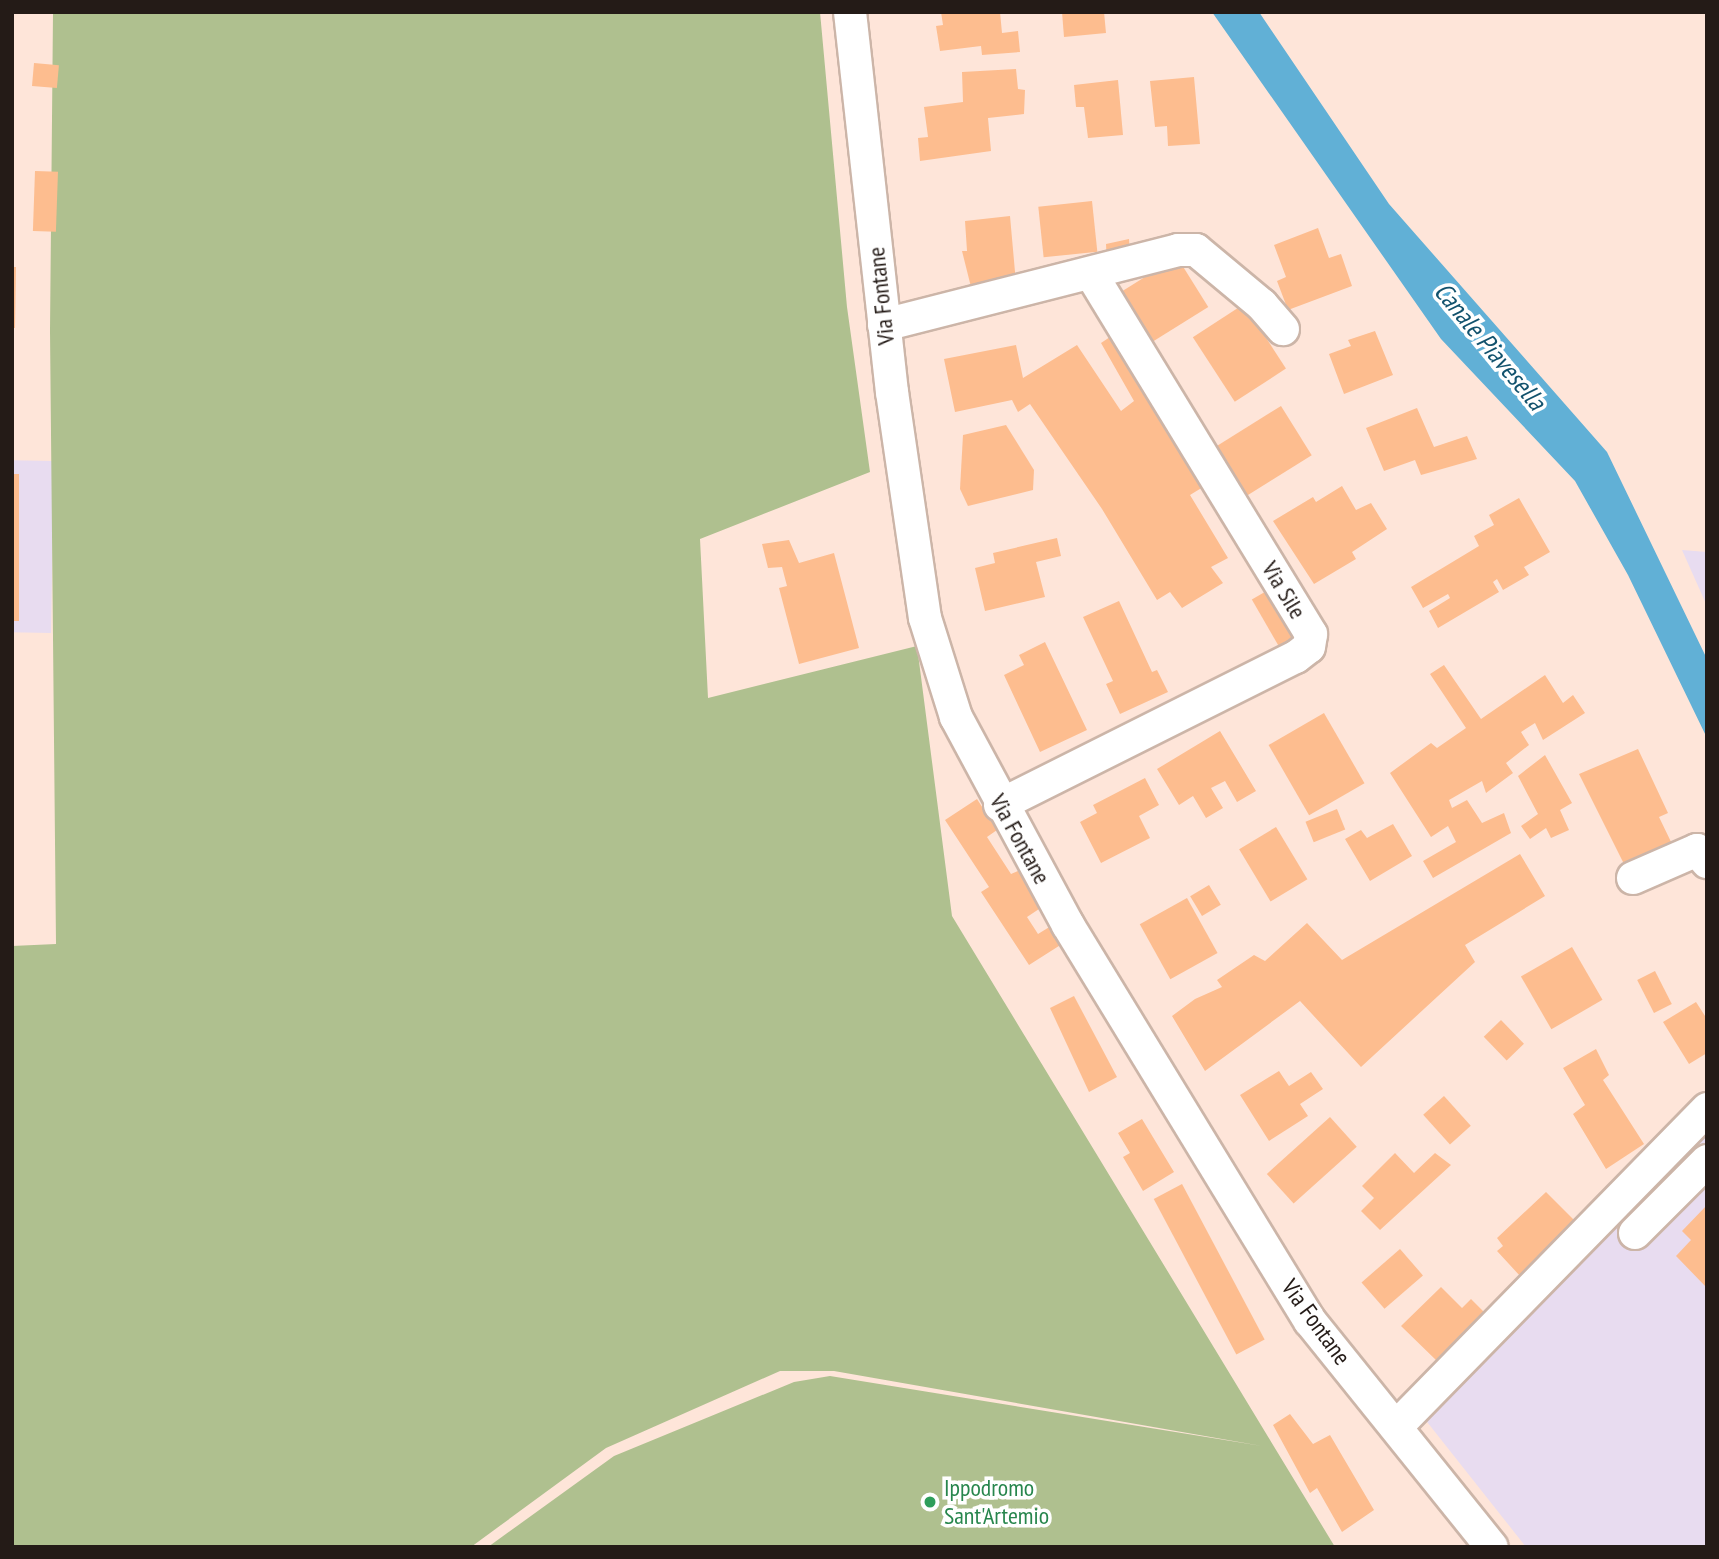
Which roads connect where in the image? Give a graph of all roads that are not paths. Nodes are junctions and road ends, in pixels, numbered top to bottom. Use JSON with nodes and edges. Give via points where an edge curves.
{"nodes":[{"id":1,"x":849,"y":12,"type":"edge"},
{"id":2,"x":1091,"y":274,"type":"junction"},
{"id":3,"x":884,"y":325,"type":"junction"},
{"id":4,"x":1283,"y":329,"type":"dead end"},
{"id":5,"x":1000,"y":805,"type":"junction"},
{"id":6,"x":1707,"y":862,"type":"edge"},
{"id":7,"x":1633,"y":878,"type":"dead end"},
{"id":8,"x":1707,"y":1109,"type":"edge"},
{"id":9,"x":1707,"y":1161,"type":"edge"},
{"id":10,"x":1635,"y":1233,"type":"dead end"},
{"id":11,"x":1396,"y":1427,"type":"junction"},
{"id":12,"x":1492,"y":1547,"type":"edge"}],
"edges":[{"from":1,"to":3,"type":"street","name":"Via Fontane"},
{"from":2,"to":3,"type":"street"},
{"from":2,"to":4,"type":"street","via":[[1178,250],[1196,250],[1262,305]]},
{"from":2,"to":5,"type":"street","name":"Via Sile","via":[[1311,634],[1308,648],[1296,657]]},
{"from":3,"to":5,"type":"street","name":"Via Fontane","via":[[925,618],[956,717]]},
{"from":5,"to":11,"type":"street","name":"Via Fontane","via":[[1194,1137],[1310,1321]]},
{"from":6,"to":7,"type":"street","via":[[1696,850]]},
{"from":8,"to":11,"type":"street"},
{"from":9,"to":10,"type":"street"},
{"from":11,"to":12,"type":"street","name":"Via Fontane"}]}
